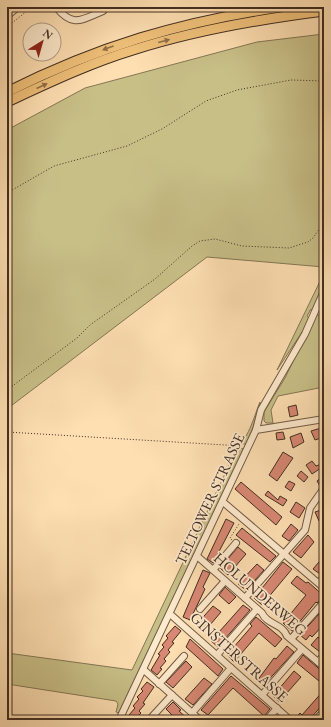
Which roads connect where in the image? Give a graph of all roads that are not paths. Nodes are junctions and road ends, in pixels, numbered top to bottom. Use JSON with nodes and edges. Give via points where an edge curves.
{"nodes":[{"id":1,"x":18,"y":7,"type":"edge"},
{"id":2,"x":56,"y":7,"type":"edge"},
{"id":3,"x":282,"y":7,"type":"edge"},
{"id":4,"x":103,"y":11,"type":"dead end"},
{"id":5,"x":324,"y":11,"type":"edge"},
{"id":6,"x":7,"y":16,"type":"edge"},
{"id":7,"x":7,"y":92,"type":"edge"},
{"id":8,"x":7,"y":102,"type":"edge"},
{"id":9,"x":324,"y":291,"type":"edge"},
{"id":10,"x":324,"y":419,"type":"edge"},
{"id":11,"x":256,"y":430,"type":"junction"},
{"id":12,"x":324,"y":488,"type":"edge"},
{"id":13,"x":222,"y":502,"type":"junction"},
{"id":14,"x":236,"y":543,"type":"road end"},
{"id":15,"x":284,"y":554,"type":"junction"},
{"id":16,"x":197,"y":556,"type":"junction"},
{"id":17,"x":213,"y":570,"type":"junction"},
{"id":18,"x":324,"y":577,"type":"edge"},
{"id":19,"x":225,"y":581,"type":"junction"},
{"id":20,"x":319,"y":583,"type":"junction"},
{"id":21,"x":324,"y":588,"type":"edge"},
{"id":22,"x":245,"y":598,"type":"junction"},
{"id":23,"x":324,"y":602,"type":"edge"},
{"id":24,"x":257,"y":609,"type":"junction"},
{"id":25,"x":200,"y":610,"type":"dead end"},
{"id":26,"x":170,"y":614,"type":"junction"},
{"id":27,"x":291,"y":639,"type":"junction"},
{"id":28,"x":302,"y":649,"type":"junction"},
{"id":29,"x":217,"y":655,"type":"junction"},
{"id":30,"x":324,"y":655,"type":"edge"},
{"id":31,"x":184,"y":656,"type":"dead end"},
{"id":32,"x":318,"y":662,"type":"junction"},
{"id":33,"x":324,"y":667,"type":"edge"},
{"id":34,"x":231,"y":668,"type":"junction"},
{"id":35,"x":144,"y":670,"type":"junction"},
{"id":36,"x":159,"y":684,"type":"junction"},
{"id":37,"x":172,"y":695,"type":"junction"},
{"id":38,"x":262,"y":695,"type":"junction"},
{"id":39,"x":277,"y":708,"type":"junction"},
{"id":40,"x":324,"y":711,"type":"edge"},
{"id":41,"x":192,"y":713,"type":"junction"},
{"id":42,"x":119,"y":720,"type":"edge"},
{"id":43,"x":149,"y":720,"type":"edge"},
{"id":44,"x":200,"y":720,"type":"edge"},
{"id":45,"x":267,"y":720,"type":"edge"},
{"id":46,"x":290,"y":720,"type":"edge"},
{"id":47,"x":316,"y":720,"type":"edge"}],
"edges":[{"from":1,"to":6,"type":"street"},
{"from":2,"to":4,"type":"street","via":[[72,21]]},
{"from":3,"to":7,"type":"highway","one_way":true,"via":[[181,25],[130,40],[43,74]]},
{"from":8,"to":5,"type":"highway","one_way":true,"via":[[90,65],[133,50],[238,24]]},
{"from":9,"to":11,"type":"street","name":"TELTOWER STRASSE","via":[[305,334],[260,410]]},
{"from":10,"to":11,"type":"street"},
{"from":11,"to":13,"type":"street","name":"TELTOWER STRASSE"},
{"from":12,"to":15,"type":"street","via":[[310,508],[305,530]]},
{"from":13,"to":15,"type":"street"},
{"from":13,"to":16,"type":"street","name":"TELTOWER STRASSE"},
{"from":14,"to":17,"type":"street"},
{"from":15,"to":20,"type":"street"},
{"from":15,"to":22,"type":"street"},
{"from":16,"to":17,"type":"street","name":"HOLUNDERWEG"},
{"from":16,"to":26,"type":"street","name":"TELTOWER STRASSE"},
{"from":17,"to":19,"type":"street","name":"HOLUNDERWEG"},
{"from":18,"to":20,"type":"street"},
{"from":19,"to":22,"type":"street","name":"HOLUNDERWEG"},
{"from":19,"to":25,"type":"street"},
{"from":20,"to":21,"type":"street"},
{"from":22,"to":24,"type":"street","name":"HOLUNDERWEG"},
{"from":23,"to":27,"type":"street"},
{"from":24,"to":27,"type":"street","name":"HOLUNDERWEG","via":[[270,623],[285,631]]},
{"from":24,"to":29,"type":"street"},
{"from":26,"to":29,"type":"street","name":"GINSTERSTRASSE"},
{"from":26,"to":35,"type":"street","name":"TELTOWER STRASSE"},
{"from":27,"to":28,"type":"street","name":"HOLUNDERWEG"},
{"from":28,"to":32,"type":"street","name":"HOLUNDERWEG"},
{"from":28,"to":38,"type":"street"},
{"from":29,"to":34,"type":"street","name":"GINSTERSTRASSE"},
{"from":30,"to":32,"type":"street"},
{"from":31,"to":36,"type":"street"},
{"from":32,"to":33,"type":"street","name":"HOLUNDERWEG"},
{"from":34,"to":38,"type":"street","name":"GINSTERSTRASSE"},
{"from":34,"to":41,"type":"street"},
{"from":35,"to":36,"type":"street"},
{"from":35,"to":42,"type":"street","name":"TELTOWER STRASSE"},
{"from":36,"to":37,"type":"street"},
{"from":37,"to":41,"type":"street"},
{"from":37,"to":43,"type":"street"},
{"from":38,"to":39,"type":"street","name":"GINSTERSTRASSE"},
{"from":39,"to":45,"type":"street"},
{"from":39,"to":46,"type":"street","name":"GINSTERSTRASSE"},
{"from":40,"to":47,"type":"street"},
{"from":41,"to":44,"type":"street"}]}
